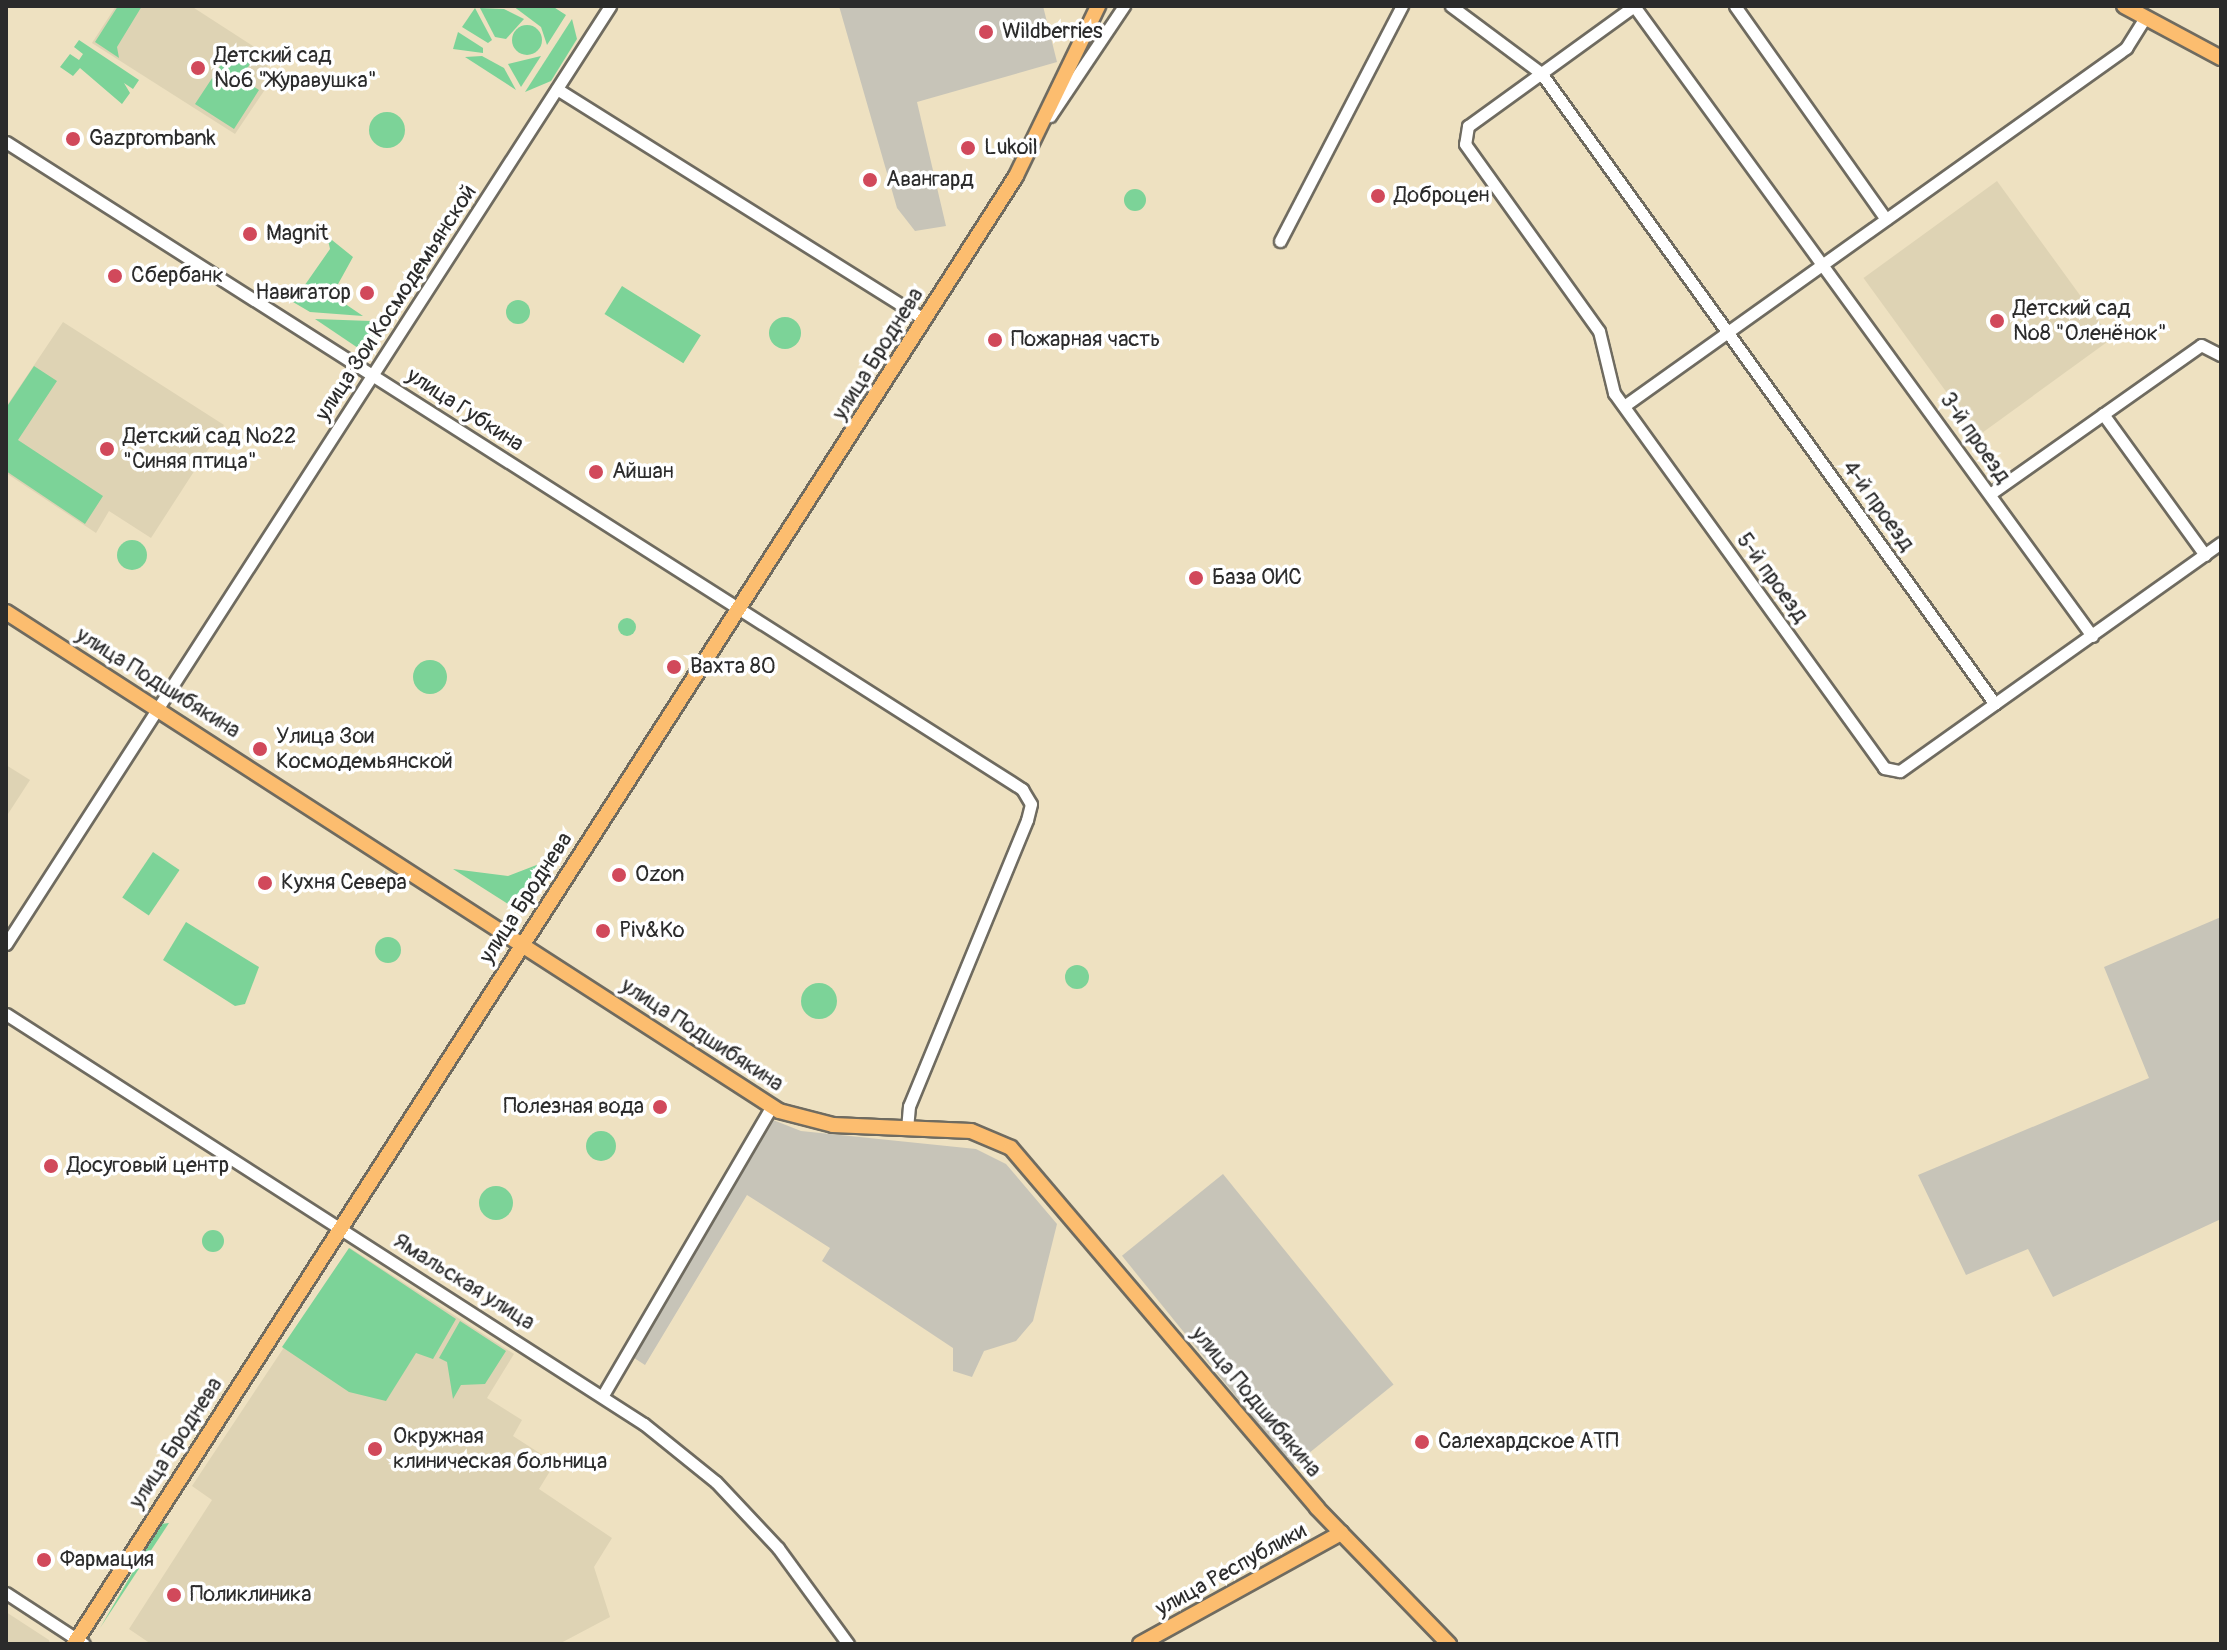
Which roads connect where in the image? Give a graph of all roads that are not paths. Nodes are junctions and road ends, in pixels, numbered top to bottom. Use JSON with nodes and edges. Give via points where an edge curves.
{"nodes":[{"id":1,"x":610,"y":6,"type":"edge"},
{"id":2,"x":1098,"y":6,"type":"edge"},
{"id":3,"x":1124,"y":6,"type":"edge"},
{"id":4,"x":1402,"y":6,"type":"edge"},
{"id":5,"x":1451,"y":6,"type":"edge"},
{"id":6,"x":1634,"y":6,"type":"edge"},
{"id":7,"x":1735,"y":6,"type":"edge"},
{"id":8,"x":2124,"y":6,"type":"edge"},
{"id":9,"x":2145,"y":17,"type":"junction"},
{"id":10,"x":2221,"y":58,"type":"edge"},
{"id":11,"x":1541,"y":73,"type":"junction"},
{"id":12,"x":557,"y":89,"type":"junction"},
{"id":13,"x":1045,"y":123,"type":"junction"},
{"id":14,"x":6,"y":142,"type":"edge"},
{"id":15,"x":1886,"y":219,"type":"junction"},
{"id":16,"x":1280,"y":241,"type":"dead end"},
{"id":17,"x":1825,"y":263,"type":"junction"},
{"id":18,"x":925,"y":320,"type":"junction"},
{"id":19,"x":1729,"y":332,"type":"junction"},
{"id":20,"x":2221,"y":355,"type":"edge"},
{"id":21,"x":373,"y":375,"type":"junction"},
{"id":22,"x":1624,"y":406,"type":"junction"},
{"id":23,"x":2103,"y":414,"type":"junction"},
{"id":24,"x":1990,"y":494,"type":"junction"},
{"id":25,"x":2221,"y":543,"type":"edge"},
{"id":26,"x":2205,"y":555,"type":"junction"},
{"id":27,"x":739,"y":610,"type":"junction"},
{"id":28,"x":6,"y":612,"type":"edge"},
{"id":29,"x":2092,"y":636,"type":"junction"},
{"id":30,"x":1995,"y":704,"type":"junction"},
{"id":31,"x":158,"y":708,"type":"junction"},
{"id":32,"x":6,"y":944,"type":"edge"},
{"id":33,"x":522,"y":945,"type":"junction"},
{"id":34,"x":6,"y":1014,"type":"edge"},
{"id":35,"x":771,"y":1107,"type":"junction"},
{"id":36,"x":907,"y":1127,"type":"junction"},
{"id":37,"x":340,"y":1227,"type":"junction"},
{"id":38,"x":603,"y":1395,"type":"junction"},
{"id":39,"x":1341,"y":1533,"type":"junction"},
{"id":40,"x":6,"y":1593,"type":"edge"},
{"id":41,"x":78,"y":1642,"type":"edge"},
{"id":42,"x":848,"y":1644,"type":"edge"},
{"id":43,"x":1140,"y":1644,"type":"edge"},
{"id":44,"x":1449,"y":1644,"type":"edge"}],
"edges":[{"from":1,"to":12,"type":"street","name":"улица Зои Космодемьянской"},
{"from":2,"to":13,"type":"main road","name":"улица Броднева"},
{"from":3,"to":13,"type":"street"},
{"from":4,"to":16,"type":"street"},
{"from":5,"to":11,"type":"street","name":"4-й проезд"},
{"from":6,"to":11,"type":"street"},
{"from":6,"to":17,"type":"street","name":"3-й проезд"},
{"from":7,"to":15,"type":"street"},
{"from":8,"to":9,"type":"main road"},
{"from":9,"to":10,"type":"main road"},
{"from":9,"to":15,"type":"street","via":[[2126,48]]},
{"from":11,"to":19,"type":"street","name":"4-й проезд"},
{"from":11,"to":22,"type":"street","name":"5-й проезд","via":[[1463,137],[1599,331]]},
{"from":12,"to":18,"type":"street"},
{"from":12,"to":21,"type":"street","name":"улица Зои Космодемьянской"},
{"from":13,"to":18,"type":"main road","name":"улица Броднева"},
{"from":14,"to":21,"type":"street","name":"улица Губкина"},
{"from":15,"to":17,"type":"street"},
{"from":17,"to":19,"type":"street"},
{"from":17,"to":24,"type":"street","name":"3-й проезд"},
{"from":18,"to":27,"type":"main road","name":"улица Броднева"},
{"from":19,"to":22,"type":"street"},
{"from":19,"to":30,"type":"street","name":"4-й проезд"},
{"from":20,"to":23,"type":"street","via":[[2207,342]]},
{"from":21,"to":27,"type":"street","name":"улица Губкина"},
{"from":21,"to":31,"type":"street","name":"улица Зои Космодемьянской"},
{"from":22,"to":30,"type":"street","name":"5-й проезд","via":[[1889,771]]},
{"from":23,"to":24,"type":"street"},
{"from":23,"to":26,"type":"street"},
{"from":24,"to":29,"type":"street","name":"3-й проезд"},
{"from":25,"to":26,"type":"street"},
{"from":26,"to":29,"type":"street"},
{"from":27,"to":33,"type":"main road","name":"улица Броднева"},
{"from":27,"to":36,"type":"street","name":"улица Губкина","via":[[1029,797],[1027,820],[909,1106]]},
{"from":28,"to":31,"type":"main road","name":"улица Подшибякина"},
{"from":29,"to":30,"type":"street"},
{"from":31,"to":32,"type":"street","name":"улица Зои Космодемьянской"},
{"from":31,"to":33,"type":"main road","name":"улица Подшибякина"},
{"from":33,"to":35,"type":"main road","name":"улица Подшибякина"},
{"from":33,"to":37,"type":"main road","name":"улица Броднева"},
{"from":34,"to":37,"type":"street","name":"Ямальская улица"},
{"from":35,"to":36,"type":"main road","name":"улица Подшибякина","via":[[817,1123]]},
{"from":35,"to":38,"type":"street"},
{"from":36,"to":39,"type":"main road","name":"улица Подшибякина","via":[[971,1131],[1019,1155]]},
{"from":37,"to":38,"type":"street","name":"Ямальская улица"},
{"from":37,"to":41,"type":"main road","name":"улица Броднева"},
{"from":38,"to":42,"type":"street","name":"Ямальская улица","via":[[716,1482],[778,1548]]},
{"from":39,"to":43,"type":"main road","name":"улица Республики"},
{"from":39,"to":44,"type":"main road","name":"улица Подшибякина"},
{"from":40,"to":41,"type":"street"}]}
